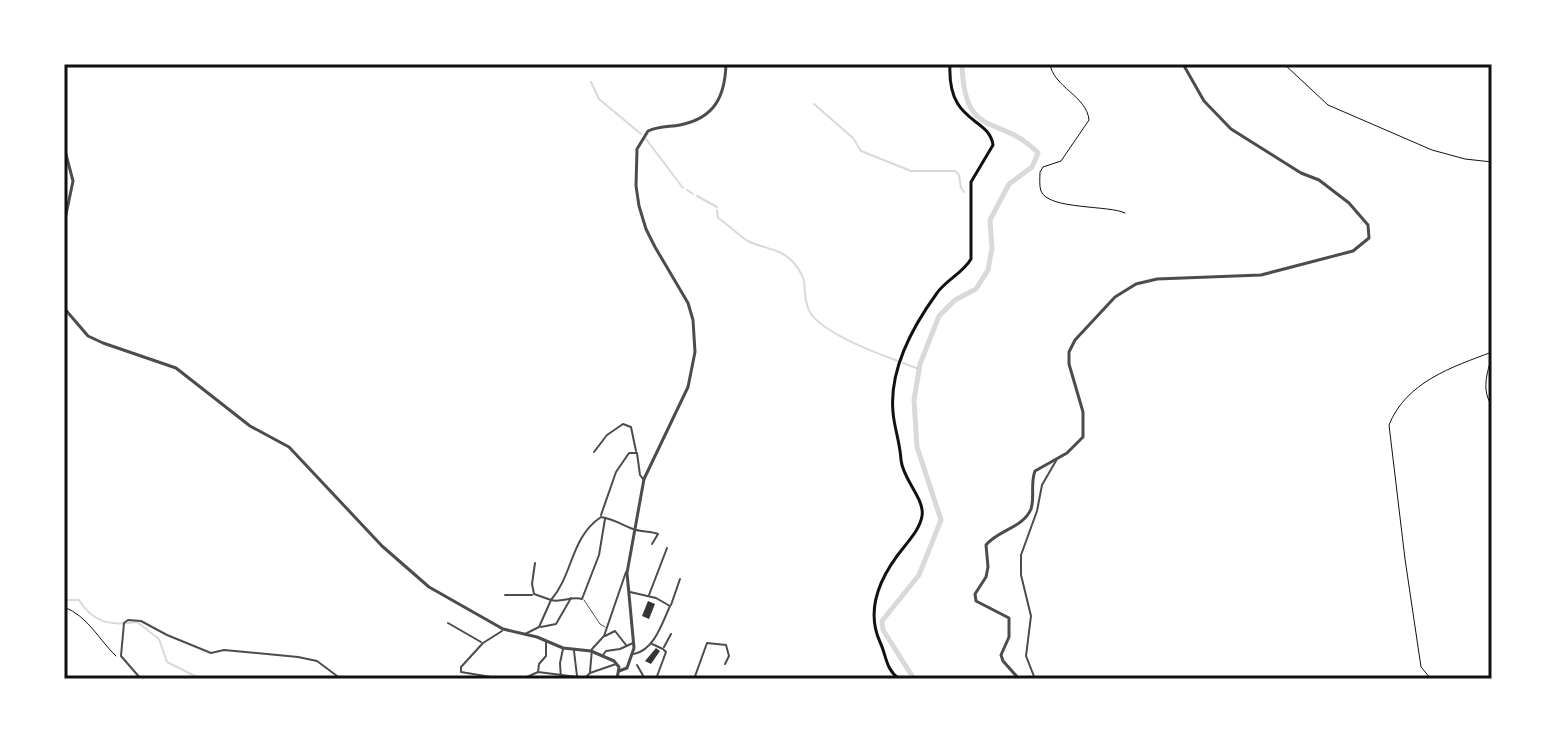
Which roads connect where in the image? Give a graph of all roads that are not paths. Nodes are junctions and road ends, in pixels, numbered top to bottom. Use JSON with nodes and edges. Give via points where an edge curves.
{"nodes":[{"id":1,"x":726,"y":64,"type":"edge"},
{"id":2,"x":950,"y":64,"type":"edge"},
{"id":3,"x":1183,"y":64,"type":"edge"},
{"id":4,"x":64,"y":147,"type":"edge"},
{"id":5,"x":64,"y":224,"type":"edge"},
{"id":6,"x":64,"y":308,"type":"edge"},
{"id":7,"x":594,"y":452,"type":"dead end"},
{"id":8,"x":637,"y":453,"type":"junction"},
{"id":9,"x":1058,"y":458,"type":"junction"},
{"id":10,"x":644,"y":479,"type":"junction"},
{"id":11,"x":603,"y":518,"type":"junction"},
{"id":12,"x":635,"y":529,"type":"junction"},
{"id":13,"x":652,"y":544,"type":"dead end"},
{"id":14,"x":667,"y":548,"type":"dead end"},
{"id":15,"x":535,"y":563,"type":"dead end"},
{"id":16,"x":627,"y":573,"type":"junction"},
{"id":17,"x":680,"y":579,"type":"dead end"},
{"id":18,"x":627,"y":592,"type":"junction"},
{"id":19,"x":534,"y":594,"type":"junction"},
{"id":20,"x":505,"y":595,"type":"dead end"},
{"id":21,"x":571,"y":597,"type":"junction"},
{"id":22,"x":648,"y":597,"type":"junction"},
{"id":23,"x":582,"y":599,"type":"junction"},
{"id":24,"x":551,"y":600,"type":"junction"},
{"id":25,"x":670,"y":606,"type":"junction"},
{"id":26,"x":448,"y":623,"type":"dead end"},
{"id":27,"x":539,"y":627,"type":"junction"},
{"id":28,"x":607,"y":628,"type":"junction"},
{"id":29,"x":503,"y":629,"type":"junction"},
{"id":30,"x":525,"y":634,"type":"junction"},
{"id":31,"x":671,"y":634,"type":"dead end"},
{"id":32,"x":604,"y":636,"type":"junction"},
{"id":33,"x":546,"y":641,"type":"junction"},
{"id":34,"x":483,"y":643,"type":"junction"},
{"id":35,"x":634,"y":643,"type":"junction"},
{"id":36,"x":651,"y":643,"type":"junction"},
{"id":37,"x":626,"y":646,"type":"junction"},
{"id":38,"x":563,"y":648,"type":"junction"},
{"id":39,"x":663,"y":649,"type":"junction"},
{"id":40,"x":573,"y":650,"type":"junction"},
{"id":41,"x":591,"y":651,"type":"junction"},
{"id":42,"x":634,"y":654,"type":"junction"},
{"id":43,"x":603,"y":655,"type":"junction"},
{"id":44,"x":617,"y":664,"type":"junction"},
{"id":45,"x":725,"y":664,"type":"dead end"},
{"id":46,"x":637,"y":665,"type":"dead end"},
{"id":47,"x":619,"y":671,"type":"junction"},
{"id":48,"x":538,"y":672,"type":"junction"},
{"id":49,"x":590,"y":673,"type":"junction"},
{"id":50,"x":562,"y":677,"type":"edge"},
{"id":51,"x":141,"y":679,"type":"edge"},
{"id":52,"x":341,"y":679,"type":"edge"},
{"id":53,"x":578,"y":679,"type":"edge"},
{"id":54,"x":617,"y":679,"type":"edge"},
{"id":55,"x":645,"y":679,"type":"edge"},
{"id":56,"x":656,"y":679,"type":"edge"},
{"id":57,"x":694,"y":679,"type":"edge"},
{"id":58,"x":899,"y":679,"type":"edge"},
{"id":59,"x":1019,"y":679,"type":"edge"},
{"id":60,"x":1035,"y":679,"type":"edge"}],
"edges":[{"from":1,"to":10,"type":"street","via":[[724,88],[715,106],[692,122],[648,131],[637,149],[636,186],[646,229],[682,292],[693,320],[695,352],[682,403]]},
{"from":2,"to":58,"type":"main road","via":[[955,102],[990,135],[993,145],[971,182],[971,259],[943,285],[914,327],[895,387],[893,414],[902,466],[922,506],[915,532],[881,584],[874,609],[874,629],[886,665]]},
{"from":3,"to":9,"type":"street","via":[[1216,116],[1267,153],[1335,191],[1368,225],[1369,238],[1353,251],[1261,275],[1157,279],[1115,297],[1069,352],[1083,437]]},
{"from":4,"to":5,"type":"street","via":[[73,181]]},
{"from":6,"to":29,"type":"street","via":[[88,336],[176,368],[250,426],[289,447],[397,561],[429,587]]},
{"from":7,"to":8,"type":"street","via":[[623,424],[631,427]]},
{"from":8,"to":10,"type":"street"},
{"from":8,"to":11,"type":"street","via":[[621,461]]},
{"from":9,"to":59,"type":"street","via":[[1035,471],[1033,503],[1024,520],[986,545],[986,577],[975,594],[980,605],[1009,618],[1009,637],[1001,655]]},
{"from":9,"to":60,"type":"street","via":[[1042,485],[1021,555],[1031,616],[1026,656]]},
{"from":10,"to":12,"type":"street"},
{"from":11,"to":12,"type":"street"},
{"from":11,"to":23,"type":"street","via":[[599,555]]},
{"from":11,"to":24,"type":"street","via":[[582,534]]},
{"from":12,"to":13,"type":"street","via":[[658,534]]},
{"from":12,"to":16,"type":"street"},
{"from":14,"to":22,"type":"street"},
{"from":15,"to":19,"type":"street"},
{"from":16,"to":18,"type":"street"},
{"from":16,"to":28,"type":"street"},
{"from":17,"to":25,"type":"street"},
{"from":18,"to":22,"type":"street"},
{"from":18,"to":35,"type":"street"},
{"from":19,"to":20,"type":"street"},
{"from":19,"to":24,"type":"street"},
{"from":21,"to":23,"type":"street"},
{"from":21,"to":24,"type":"street"},
{"from":21,"to":27,"type":"street","via":[[556,624]]},
{"from":22,"to":25,"type":"street"},
{"from":23,"to":28,"type":"lane"},
{"from":24,"to":27,"type":"street"},
{"from":25,"to":36,"type":"street"},
{"from":26,"to":34,"type":"street"},
{"from":27,"to":30,"type":"street"},
{"from":28,"to":32,"type":"street"},
{"from":29,"to":30,"type":"street"},
{"from":29,"to":34,"type":"street"},
{"from":30,"to":33,"type":"street"},
{"from":31,"to":39,"type":"street"},
{"from":32,"to":37,"type":"street","via":[[615,631]]},
{"from":32,"to":41,"type":"street"},
{"from":33,"to":38,"type":"street"},
{"from":33,"to":48,"type":"street"},
{"from":34,"to":48,"type":"street","via":[[461,667],[462,673],[527,677]]},
{"from":35,"to":37,"type":"street"},
{"from":35,"to":42,"type":"street"},
{"from":36,"to":39,"type":"street"},
{"from":36,"to":42,"type":"street"},
{"from":37,"to":43,"type":"street"},
{"from":38,"to":40,"type":"street"},
{"from":38,"to":50,"type":"street"},
{"from":39,"to":56,"type":"street"},
{"from":40,"to":41,"type":"street"},
{"from":40,"to":53,"type":"street"},
{"from":41,"to":43,"type":"street"},
{"from":41,"to":49,"type":"street"},
{"from":42,"to":47,"type":"street","via":[[627,668]]},
{"from":43,"to":44,"type":"street"},
{"from":44,"to":47,"type":"street"},
{"from":44,"to":49,"type":"street"},
{"from":45,"to":57,"type":"street","via":[[726,645],[707,643]]},
{"from":46,"to":55,"type":"street"},
{"from":47,"to":54,"type":"street"},
{"from":48,"to":50,"type":"street"},
{"from":49,"to":53,"type":"street"},
{"from":50,"to":53,"type":"street"},
{"from":51,"to":52,"type":"street","via":[[121,652],[124,623],[134,619],[211,653],[298,657],[317,661]]}]}
